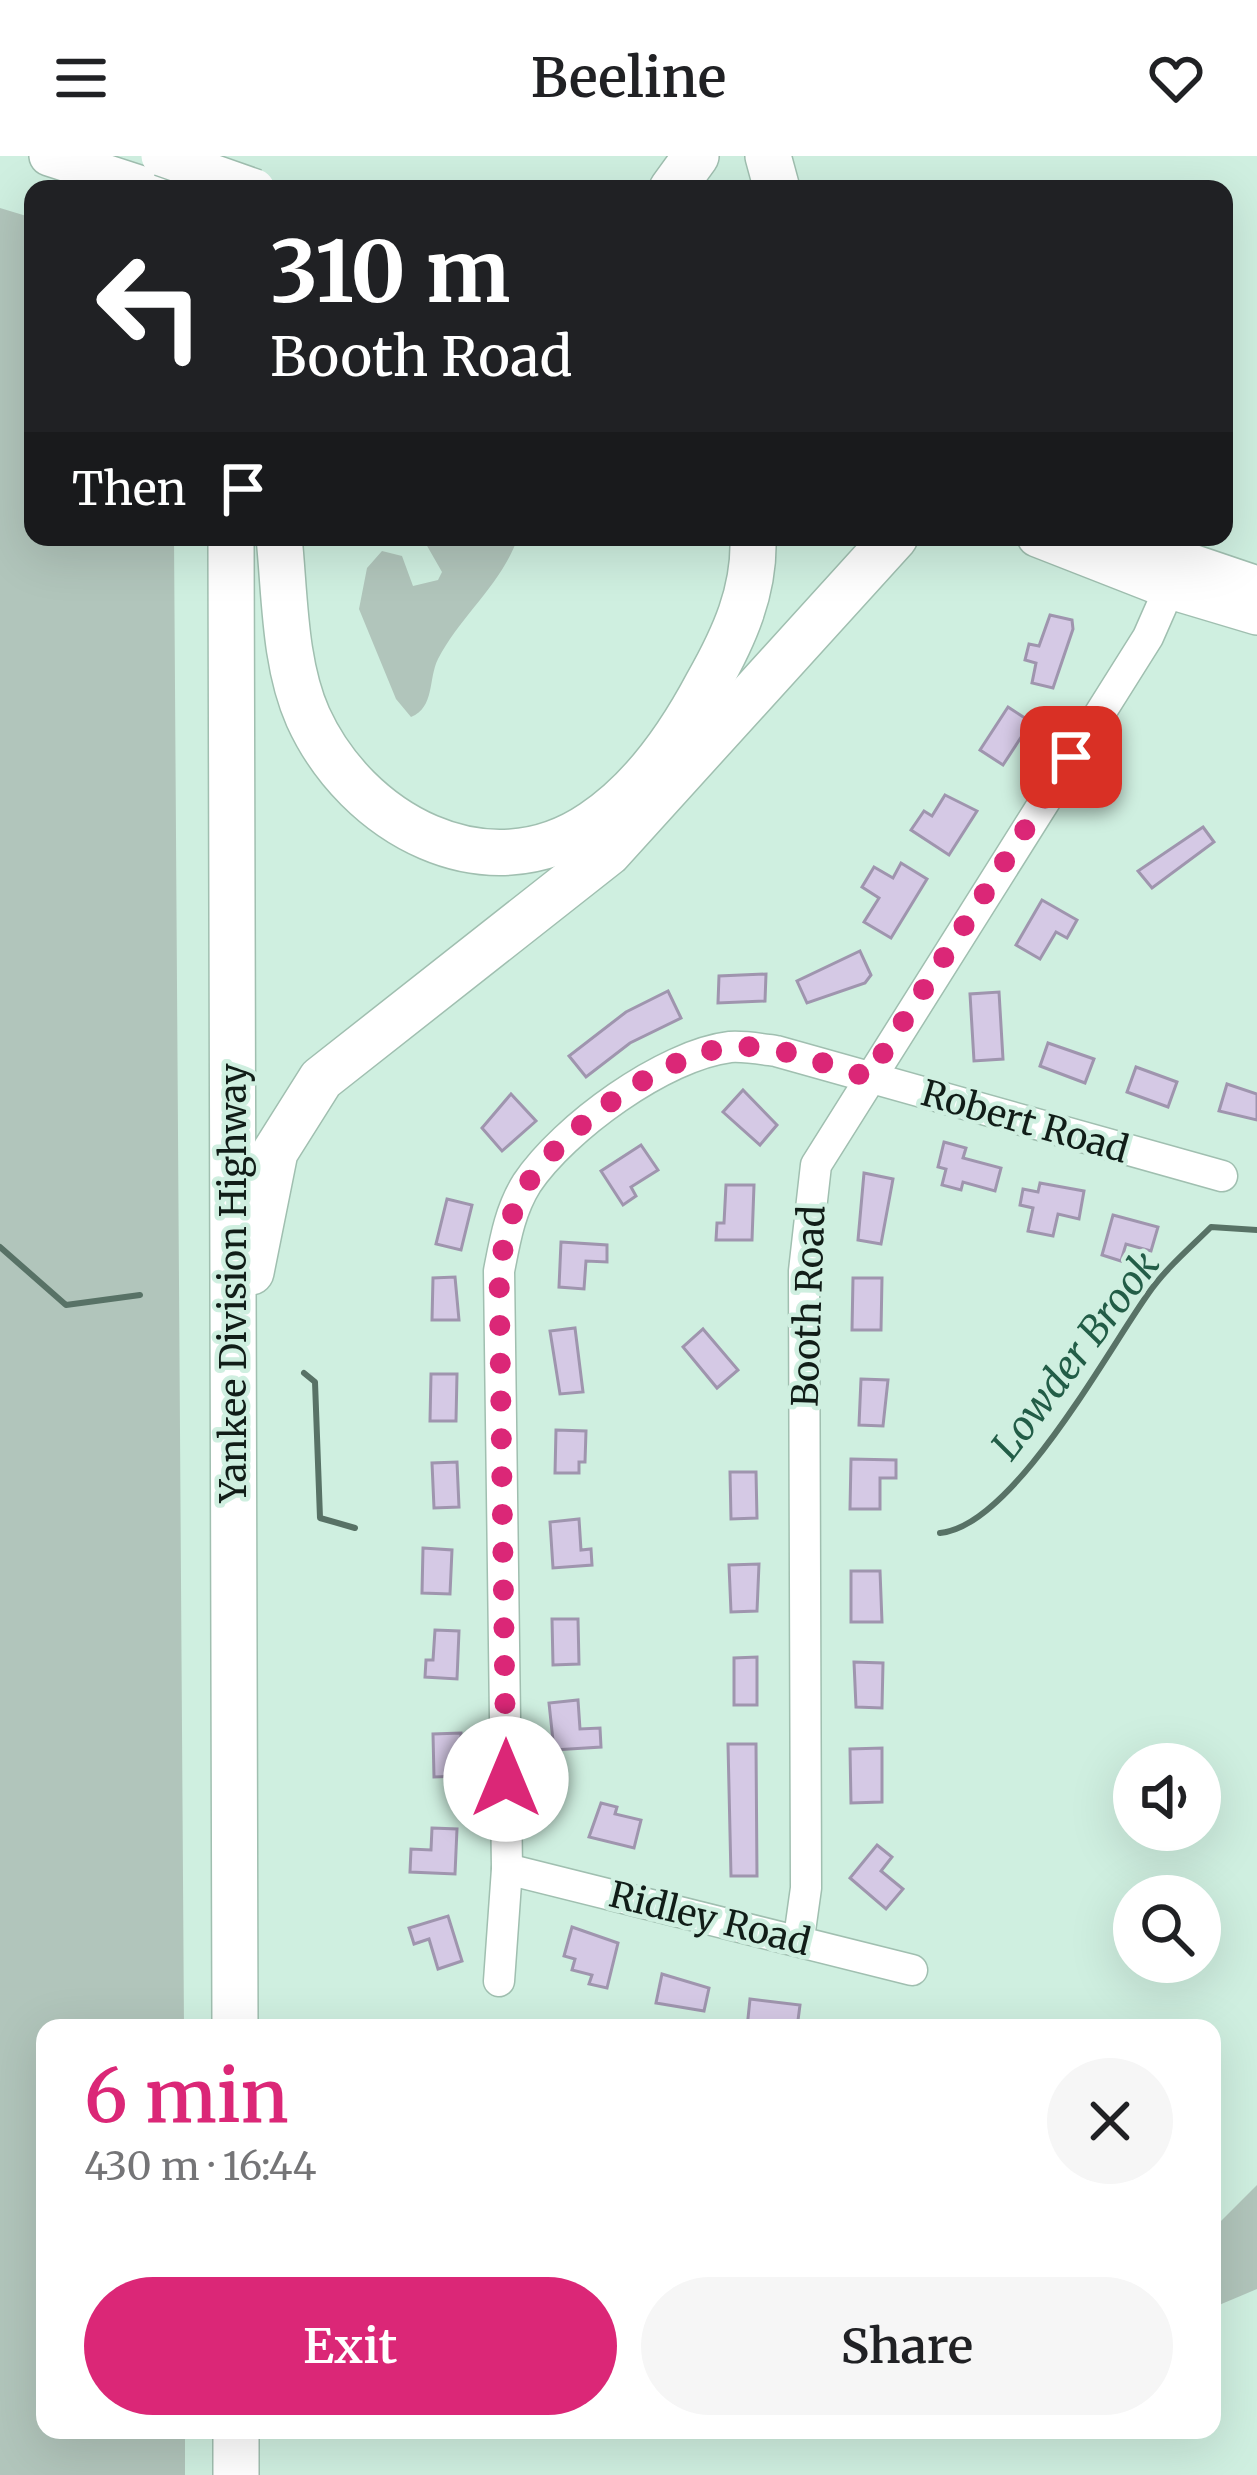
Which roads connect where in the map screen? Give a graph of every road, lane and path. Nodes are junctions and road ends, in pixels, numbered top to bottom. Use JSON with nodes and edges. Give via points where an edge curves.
{"nodes":[{"id":1,"x":49,"y":156,"type":"edge"},
{"id":2,"x":161,"y":156,"type":"edge"},
{"id":3,"x":123,"y":180,"type":"edge"},
{"id":4,"x":229,"y":180,"type":"edge"},
{"id":5,"x":231,"y":546,"type":"edge"},
{"id":6,"x":280,"y":546,"type":"edge"},
{"id":7,"x":752,"y":546,"type":"edge"},
{"id":8,"x":887,"y":546,"type":"edge"},
{"id":9,"x":1070,"y":546,"type":"edge"},
{"id":10,"x":1127,"y":546,"type":"edge"},
{"id":11,"x":1175,"y":575,"type":"junction"},
{"id":12,"x":1257,"y":586,"type":"edge"},
{"id":13,"x":1257,"y":615,"type":"edge"},
{"id":14,"x":868,"y":1077,"type":"junction"},
{"id":15,"x":1222,"y":1176,"type":"dead end"},
{"id":16,"x":233,"y":1345,"type":"junction"},
{"id":17,"x":507,"y":1869,"type":"junction"},
{"id":18,"x":799,"y":1938,"type":"junction"},
{"id":19,"x":912,"y":1970,"type":"dead end"},
{"id":20,"x":499,"y":1981,"type":"dead end"},
{"id":21,"x":235,"y":2019,"type":"edge"},
{"id":22,"x":236,"y":2439,"type":"edge"},
{"id":23,"x":236,"y":2475,"type":"edge"}],
"edges":[{"from":1,"to":3,"type":"main road"},
{"from":2,"to":4,"type":"main road","bridge":true},
{"from":5,"to":16,"type":"highway","name":"Yankee Division Highway"},
{"from":6,"to":7,"type":"highway","via":[[292,659],[326,749],[370,803],[398,823],[446,845],[495,852],[542,846],[589,826],[653,767],[736,629]]},
{"from":8,"to":16,"type":"highway","via":[[608,853],[321,1079],[275,1152]]},
{"from":9,"to":11,"type":"main road"},
{"from":10,"to":11,"type":"main road"},
{"from":11,"to":12,"type":"main road"},
{"from":11,"to":13,"type":"main road"},
{"from":11,"to":14,"type":"street","name":"Booth Road","via":[[1148,637]]},
{"from":14,"to":15,"type":"street","name":"Robert Road"},
{"from":14,"to":17,"type":"street","name":"Robert Road","via":[[776,1051],[733,1047],[692,1056],[629,1089],[566,1141],[528,1182],[509,1222],[499,1270]]},
{"from":14,"to":18,"type":"street","name":"Booth Road","via":[[816,1165],[808,1207],[806,1888]]},
{"from":16,"to":21,"type":"highway","name":"Yankee Division Highway"},
{"from":17,"to":18,"type":"street","name":"Ridley Road"},
{"from":17,"to":20,"type":"street","name":"Robert Road"},
{"from":18,"to":19,"type":"street","name":"Ridley Road"},
{"from":22,"to":23,"type":"highway"}]}
